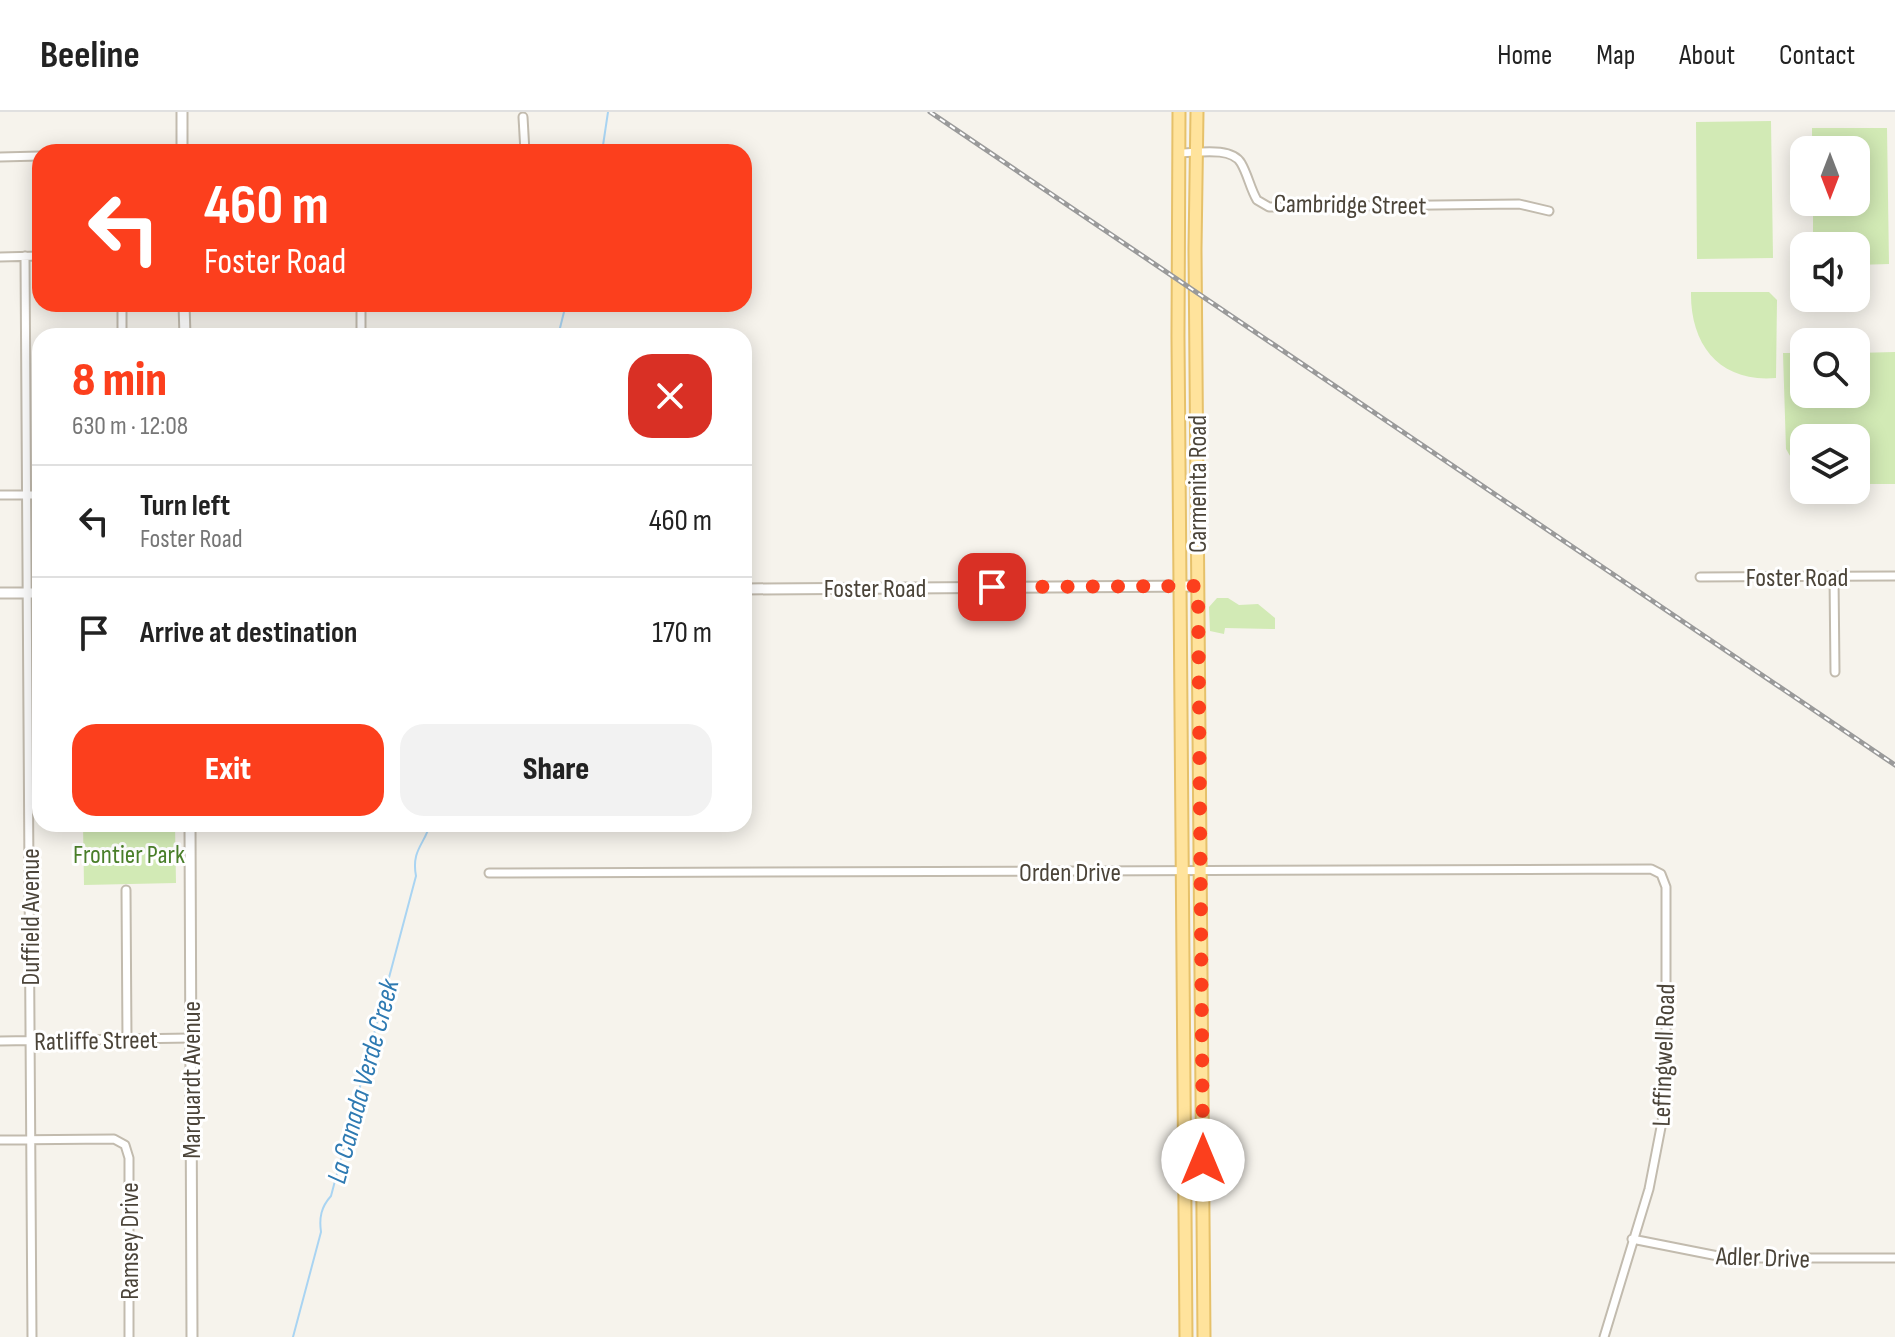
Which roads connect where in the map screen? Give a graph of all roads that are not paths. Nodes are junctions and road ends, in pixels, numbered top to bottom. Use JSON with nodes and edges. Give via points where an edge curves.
{"nodes":[{"id":1,"x":182,"y":112,"type":"edge"},
{"id":2,"x":1179,"y":112,"type":"edge"},
{"id":3,"x":1197,"y":112,"type":"edge"},
{"id":4,"x":523,"y":117,"type":"dead end"},
{"id":5,"x":182,"y":144,"type":"edge"},
{"id":6,"x":525,"y":144,"type":"edge"},
{"id":7,"x":1179,"y":153,"type":"junction"},
{"id":8,"x":1197,"y":153,"type":"junction"},
{"id":9,"x":32,"y":156,"type":"edge"},
{"id":10,"x":0,"y":157,"type":"edge"},
{"id":11,"x":1549,"y":211,"type":"dead end"},
{"id":12,"x":25,"y":256,"type":"junction"},
{"id":13,"x":32,"y":256,"type":"edge"},
{"id":14,"x":0,"y":257,"type":"edge"},
{"id":15,"x":0,"y":495,"type":"edge"},
{"id":16,"x":28,"y":495,"type":"junction"},
{"id":17,"x":32,"y":495,"type":"edge"},
{"id":18,"x":1834,"y":576,"type":"junction"},
{"id":19,"x":1895,"y":576,"type":"edge"},
{"id":20,"x":1700,"y":577,"type":"dead end"},
{"id":21,"x":1181,"y":586,"type":"junction"},
{"id":22,"x":1198,"y":586,"type":"junction"},
{"id":23,"x":752,"y":589,"type":"edge"},
{"id":24,"x":0,"y":593,"type":"edge"},
{"id":25,"x":29,"y":593,"type":"junction"},
{"id":26,"x":1835,"y":672,"type":"dead end"},
{"id":27,"x":190,"y":832,"type":"edge"},
{"id":28,"x":1651,"y":869,"type":"joint"},
{"id":29,"x":1201,"y":871,"type":"junction"},
{"id":30,"x":1183,"y":872,"type":"junction"},
{"id":31,"x":489,"y":873,"type":"dead end"},
{"id":32,"x":126,"y":890,"type":"dead end"},
{"id":33,"x":191,"y":1038,"type":"junction"},
{"id":34,"x":127,"y":1040,"type":"junction"},
{"id":35,"x":0,"y":1041,"type":"edge"},
{"id":36,"x":31,"y":1041,"type":"junction"},
{"id":37,"x":1185,"y":1099,"type":"junction"},
{"id":38,"x":1203,"y":1100,"type":"junction"},
{"id":39,"x":0,"y":1140,"type":"edge"},
{"id":40,"x":30,"y":1140,"type":"junction"},
{"id":41,"x":1632,"y":1239,"type":"junction"},
{"id":42,"x":1895,"y":1258,"type":"edge"},
{"id":43,"x":32,"y":1337,"type":"edge"},
{"id":44,"x":129,"y":1337,"type":"edge"},
{"id":45,"x":192,"y":1337,"type":"edge"},
{"id":46,"x":1186,"y":1337,"type":"edge"},
{"id":47,"x":1204,"y":1337,"type":"edge"},
{"id":48,"x":1604,"y":1337,"type":"edge"}],
"edges":[{"from":1,"to":5,"type":"street"},
{"from":2,"to":7,"type":"main road","name":"Carmenita Road"},
{"from":3,"to":8,"type":"main road","name":"Carmenita Road"},
{"from":4,"to":6,"type":"street"},
{"from":7,"to":8,"type":"street","name":"Cambridge Street"},
{"from":7,"to":21,"type":"main road","name":"Carmenita Road"},
{"from":8,"to":11,"type":"street","name":"Cambridge Street","via":[[1237,158],[1257,200],[1269,207],[1519,204]]},
{"from":8,"to":22,"type":"main road","name":"Carmenita Road"},
{"from":9,"to":10,"type":"street"},
{"from":12,"to":13,"type":"street"},
{"from":12,"to":14,"type":"street"},
{"from":12,"to":16,"type":"street","name":"Duffield Avenue"},
{"from":15,"to":16,"type":"street"},
{"from":16,"to":17,"type":"street"},
{"from":16,"to":25,"type":"street","name":"Duffield Avenue"},
{"from":18,"to":19,"type":"street","name":"Foster Road"},
{"from":18,"to":20,"type":"street","name":"Foster Road"},
{"from":18,"to":26,"type":"street"},
{"from":21,"to":22,"type":"street","name":"Foster Road"},
{"from":21,"to":23,"type":"street","name":"Foster Road"},
{"from":21,"to":30,"type":"main road","name":"Carmenita Road"},
{"from":22,"to":29,"type":"main road","name":"Carmenita Road"},
{"from":24,"to":25,"type":"street"},
{"from":25,"to":36,"type":"street","name":"Duffield Avenue"},
{"from":27,"to":33,"type":"street","name":"Marquardt Avenue"},
{"from":28,"to":29,"type":"street","name":"Orden Drive"},
{"from":28,"to":41,"type":"street","name":"Leffingwell Road","via":[[1661,874],[1666,887],[1666,1090],[1655,1166]]},
{"from":29,"to":30,"type":"street","name":"Orden Drive"},
{"from":29,"to":38,"type":"main road","name":"Carmenita Road"},
{"from":30,"to":31,"type":"street","name":"Orden Drive"},
{"from":30,"to":37,"type":"main road","name":"Carmenita Road"},
{"from":32,"to":34,"type":"street"},
{"from":33,"to":34,"type":"street","name":"Ratliffe Street"},
{"from":33,"to":45,"type":"street","name":"Marquardt Avenue"},
{"from":34,"to":36,"type":"street","name":"Ratliffe Street"},
{"from":35,"to":36,"type":"street","name":"Ratliffe Street"},
{"from":36,"to":40,"type":"street","name":"Duffield Avenue"},
{"from":37,"to":38,"type":"main road"},
{"from":37,"to":46,"type":"main road","name":"Carmenita Road"},
{"from":38,"to":47,"type":"main road","name":"Carmenita Road"},
{"from":39,"to":40,"type":"street"},
{"from":40,"to":43,"type":"street","name":"Duffield Avenue"},
{"from":40,"to":44,"type":"street","name":"Ramsey Drive","via":[[114,1139],[125,1145]]},
{"from":41,"to":42,"type":"street","name":"Adler Drive","via":[[1728,1258]]},
{"from":41,"to":48,"type":"street","name":"Leffingwell Road"}]}
